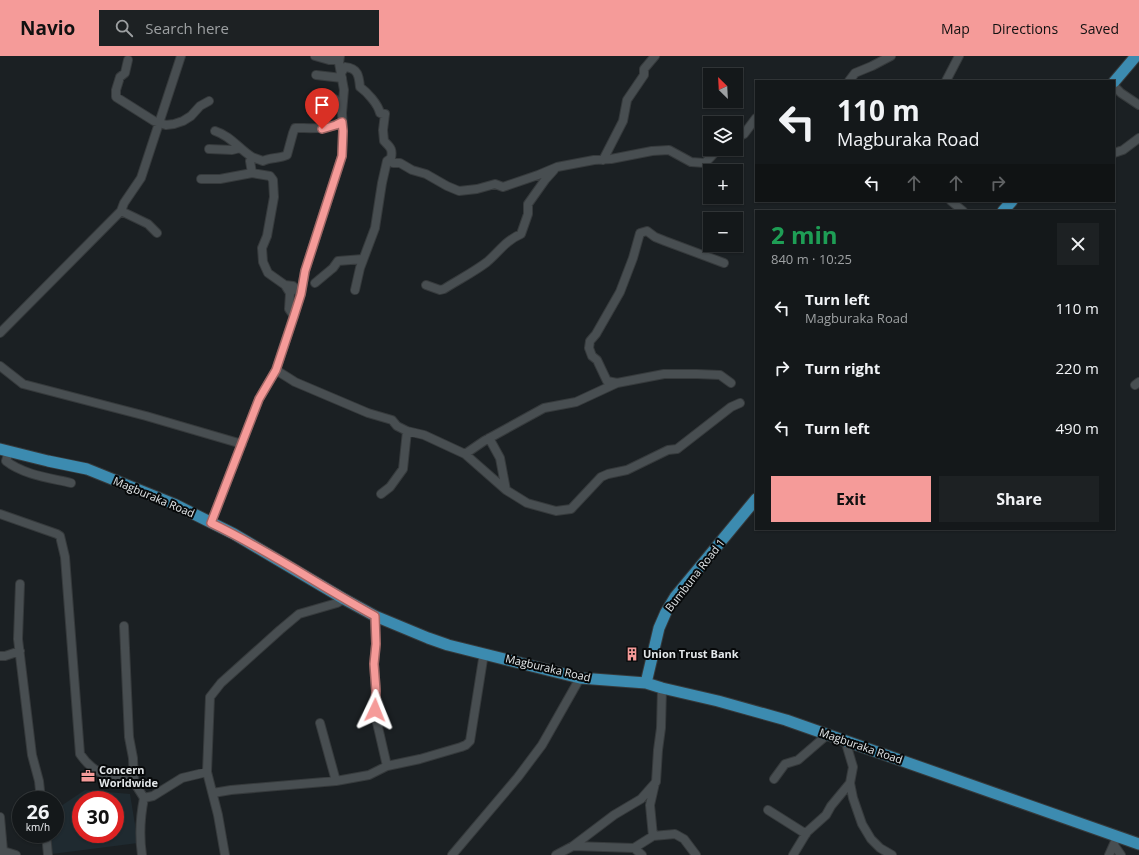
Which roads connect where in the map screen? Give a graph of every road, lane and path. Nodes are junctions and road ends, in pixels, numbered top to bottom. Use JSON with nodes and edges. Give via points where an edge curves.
{"nodes":[{"id":1,"x":181,"y":56,"type":"edge"},
{"id":2,"x":315,"y":56,"type":"edge"},
{"id":3,"x":655,"y":56,"type":"edge"},
{"id":4,"x":891,"y":56,"type":"edge"},
{"id":5,"x":959,"y":56,"type":"edge"},
{"id":6,"x":1138,"y":56,"type":"edge"},
{"id":7,"x":340,"y":58,"type":"edge"},
{"id":8,"x":128,"y":60,"type":"dead end"},
{"id":9,"x":316,"y":75,"type":"dead end"},
{"id":10,"x":342,"y":76,"type":"junction"},
{"id":11,"x":850,"y":80,"type":"edge"},
{"id":12,"x":947,"y":80,"type":"edge"},
{"id":13,"x":1115,"y":81,"type":"edge"},
{"id":14,"x":1115,"y":87,"type":"edge"},
{"id":15,"x":328,"y":95,"type":"dead end"},
{"id":16,"x":209,"y":101,"type":"dead end"},
{"id":17,"x":1139,"y":105,"type":"edge"},
{"id":18,"x":342,"y":112,"type":"junction"},
{"id":19,"x":755,"y":119,"type":"edge"},
{"id":20,"x":342,"y":122,"type":"junction"},
{"id":21,"x":160,"y":123,"type":"junction"},
{"id":22,"x":215,"y":131,"type":"dead end"},
{"id":23,"x":743,"y":134,"type":"edge"},
{"id":24,"x":1139,"y":138,"type":"edge"},
{"id":25,"x":240,"y":148,"type":"junction"},
{"id":26,"x":209,"y":149,"type":"dead end"},
{"id":27,"x":1115,"y":153,"type":"edge"},
{"id":28,"x":252,"y":156,"type":"junction"},
{"id":29,"x":712,"y":156,"type":"edge"},
{"id":30,"x":390,"y":159,"type":"junction"},
{"id":31,"x":262,"y":160,"type":"junction"},
{"id":32,"x":603,"y":160,"type":"junction"},
{"id":33,"x":557,"y":167,"type":"junction"},
{"id":34,"x":252,"y":173,"type":"junction"},
{"id":35,"x":204,"y":176,"type":"dead end"},
{"id":36,"x":952,"y":202,"type":"edge"},
{"id":37,"x":1011,"y":202,"type":"edge"},
{"id":38,"x":962,"y":210,"type":"edge"},
{"id":39,"x":1004,"y":210,"type":"edge"},
{"id":40,"x":121,"y":211,"type":"junction"},
{"id":41,"x":157,"y":233,"type":"dead end"},
{"id":42,"x":363,"y":259,"type":"junction"},
{"id":43,"x":724,"y":263,"type":"dead end"},
{"id":44,"x":315,"y":283,"type":"dead end"},
{"id":45,"x":285,"y":285,"type":"junction"},
{"id":46,"x":426,"y":285,"type":"dead end"},
{"id":47,"x":355,"y":290,"type":"dead end"},
{"id":48,"x":301,"y":294,"type":"junction"},
{"id":49,"x":294,"y":316,"type":"junction"},
{"id":50,"x":0,"y":333,"type":"edge"},
{"id":51,"x":0,"y":366,"type":"edge"},
{"id":52,"x":276,"y":370,"type":"junction"},
{"id":53,"x":607,"y":381,"type":"junction"},
{"id":54,"x":618,"y":383,"type":"junction"},
{"id":55,"x":731,"y":383,"type":"dead end"},
{"id":56,"x":600,"y":391,"type":"junction"},
{"id":57,"x":740,"y":403,"type":"dead end"},
{"id":58,"x":407,"y":431,"type":"junction"},
{"id":59,"x":489,"y":438,"type":"junction"},
{"id":60,"x":242,"y":444,"type":"junction"},
{"id":61,"x":4,"y":450,"type":"edge"},
{"id":62,"x":465,"y":454,"type":"junction"},
{"id":63,"x":71,"y":484,"type":"dead end"},
{"id":64,"x":506,"y":490,"type":"junction"},
{"id":65,"x":381,"y":494,"type":"dead end"},
{"id":66,"x":755,"y":500,"type":"edge"},
{"id":67,"x":0,"y":514,"type":"edge"},
{"id":68,"x":211,"y":523,"type":"junction"},
{"id":69,"x":20,"y":584,"type":"dead end"},
{"id":70,"x":344,"y":599,"type":"junction"},
{"id":71,"x":375,"y":616,"type":"junction"},
{"id":72,"x":124,"y":626,"type":"dead end"},
{"id":73,"x":20,"y":651,"type":"junction"},
{"id":74,"x":484,"y":653,"type":"junction"},
{"id":75,"x":0,"y":656,"type":"edge"},
{"id":76,"x":580,"y":678,"type":"junction"},
{"id":77,"x":646,"y":683,"type":"junction"},
{"id":78,"x":662,"y":688,"type":"junction"},
{"id":79,"x":320,"y":722,"type":"dead end"},
{"id":80,"x":827,"y":735,"type":"junction"},
{"id":81,"x":844,"y":740,"type":"junction"},
{"id":82,"x":387,"y":766,"type":"junction"},
{"id":83,"x":206,"y":772,"type":"junction"},
{"id":84,"x":774,"y":779,"type":"dead end"},
{"id":85,"x":336,"y":781,"type":"junction"},
{"id":86,"x":134,"y":782,"type":"junction"},
{"id":87,"x":656,"y":782,"type":"junction"},
{"id":88,"x":850,"y":783,"type":"junction"},
{"id":89,"x":40,"y":791,"type":"edge"},
{"id":90,"x":213,"y":793,"type":"junction"},
{"id":91,"x":144,"y":798,"type":"junction"},
{"id":92,"x":768,"y":810,"type":"dead end"},
{"id":93,"x":0,"y":817,"type":"edge"},
{"id":94,"x":806,"y":834,"type":"junction"},
{"id":95,"x":653,"y":836,"type":"junction"},
{"id":96,"x":1115,"y":841,"type":"junction"},
{"id":97,"x":47,"y":843,"type":"edge"},
{"id":98,"x":1139,"y":844,"type":"edge"},
{"id":99,"x":573,"y":846,"type":"junction"},
{"id":100,"x":634,"y":848,"type":"junction"},
{"id":101,"x":1,"y":851,"type":"edge"},
{"id":102,"x":16,"y":855,"type":"edge"},
{"id":103,"x":48,"y":855,"type":"edge"},
{"id":104,"x":142,"y":855,"type":"edge"},
{"id":105,"x":225,"y":855,"type":"edge"},
{"id":106,"x":452,"y":855,"type":"edge"},
{"id":107,"x":556,"y":855,"type":"edge"},
{"id":108,"x":642,"y":855,"type":"edge"},
{"id":109,"x":696,"y":855,"type":"edge"},
{"id":110,"x":793,"y":855,"type":"edge"},
{"id":111,"x":892,"y":855,"type":"edge"},
{"id":112,"x":1109,"y":855,"type":"edge"},
{"id":113,"x":1122,"y":855,"type":"edge"}],
"edges":[{"from":1,"to":21,"type":"street"},
{"from":2,"to":7,"type":"street","via":[[329,60]]},
{"from":3,"to":32,"type":"street","via":[[644,69],[644,75],[627,100],[623,120]]},
{"from":4,"to":11,"type":"street","via":[[855,73]]},
{"from":5,"to":12,"type":"street"},
{"from":6,"to":13,"type":"main road"},
{"from":7,"to":10,"type":"street"},
{"from":8,"to":21,"type":"street","via":[[125,73],[120,77],[116,97]]},
{"from":9,"to":10,"type":"street"},
{"from":10,"to":18,"type":"street"},
{"from":10,"to":30,"type":"street","via":[[345,67],[356,71],[360,87],[379,108],[380,113],[385,114],[384,142],[392,148]]},
{"from":14,"to":17,"type":"street"},
{"from":15,"to":18,"type":"street","via":[[336,100]]},
{"from":16,"to":21,"type":"street","via":[[183,121],[166,125]]},
{"from":18,"to":20,"type":"street"},
{"from":19,"to":23,"type":"street"},
{"from":20,"to":31,"type":"street","via":[[322,129],[295,128],[287,155],[279,159]]},
{"from":20,"to":48,"type":"street","via":[[342,156],[305,271]]},
{"from":21,"to":40,"type":"street","via":[[142,178]]},
{"from":22,"to":25,"type":"street","via":[[231,139]]},
{"from":24,"to":27,"type":"street"},
{"from":25,"to":26,"type":"street"},
{"from":25,"to":28,"type":"street"},
{"from":28,"to":31,"type":"street"},
{"from":28,"to":34,"type":"street"},
{"from":29,"to":32,"type":"street","via":[[705,163],[691,162],[669,150]]},
{"from":30,"to":33,"type":"street","via":[[393,163],[426,174],[458,191],[494,184],[503,187]]},
{"from":30,"to":42,"type":"street","via":[[387,161],[382,183],[375,228]]},
{"from":31,"to":34,"type":"street"},
{"from":32,"to":33,"type":"street"},
{"from":33,"to":46,"type":"street","via":[[528,204],[528,214],[521,234],[503,245],[487,262],[444,288],[440,290]]},
{"from":34,"to":35,"type":"street","via":[[220,179]]},
{"from":34,"to":45,"type":"street","via":[[270,176],[273,180],[274,197],[267,236],[262,248],[263,262],[268,273]]},
{"from":36,"to":38,"type":"street"},
{"from":37,"to":39,"type":"main road"},
{"from":40,"to":41,"type":"street","via":[[148,224]]},
{"from":40,"to":50,"type":"street"},
{"from":42,"to":44,"type":"street","via":[[338,261]]},
{"from":42,"to":47,"type":"street"},
{"from":43,"to":53,"type":"street","via":[[654,237],[647,231],[640,232],[620,292],[590,341],[592,356],[597,360]]},
{"from":45,"to":48,"type":"street","via":[[293,286]]},
{"from":45,"to":49,"type":"street","via":[[290,293],[289,309]]},
{"from":48,"to":49,"type":"street"},
{"from":49,"to":52,"type":"street"},
{"from":51,"to":60,"type":"street","via":[[23,384]]},
{"from":52,"to":58,"type":"street","via":[[295,382],[368,413],[392,420]]},
{"from":52,"to":60,"type":"street","via":[[259,399]]},
{"from":53,"to":54,"type":"street"},
{"from":53,"to":56,"type":"street"},
{"from":54,"to":55,"type":"street","via":[[664,374],[697,374],[720,376]]},
{"from":54,"to":56,"type":"street"},
{"from":56,"to":59,"type":"street","via":[[576,402],[544,408]]},
{"from":57,"to":64,"type":"street","via":[[731,407],[677,449],[668,450],[627,470],[601,477],[571,509],[556,512],[527,503]]},
{"from":58,"to":62,"type":"street","via":[[424,435]]},
{"from":58,"to":65,"type":"street","via":[[403,469],[390,487]]},
{"from":59,"to":62,"type":"street"},
{"from":59,"to":64,"type":"street","via":[[500,458]]},
{"from":60,"to":68,"type":"street"},
{"from":61,"to":63,"type":"street","via":[[6,461],[13,466],[32,474]]},
{"from":61,"to":68,"type":"main road","name":"Magburaka Road","via":[[87,469],[174,504]]},
{"from":62,"to":64,"type":"street"},
{"from":66,"to":77,"type":"main road","name":"Bumbuna Road 1","via":[[675,597],[666,612],[659,628]]},
{"from":67,"to":86,"type":"street","via":[[60,536],[65,557],[80,754],[87,764],[100,774]]},
{"from":68,"to":70,"type":"main road","name":"Magburaka Road"},
{"from":69,"to":73,"type":"street"},
{"from":70,"to":71,"type":"main road","name":"Magburaka Road"},
{"from":70,"to":83,"type":"street","via":[[299,614],[217,688],[210,697]]},
{"from":71,"to":74,"type":"main road","name":"Magburaka Road","via":[[448,645]]},
{"from":71,"to":82,"type":"street","via":[[375,714]]},
{"from":72,"to":86,"type":"street","via":[[129,737]]},
{"from":73,"to":75,"type":"street"},
{"from":73,"to":89,"type":"street","via":[[32,755]]},
{"from":74,"to":76,"type":"main road","name":"Magburaka Road"},
{"from":74,"to":82,"type":"street","via":[[470,741],[461,747]]},
{"from":76,"to":77,"type":"main road","name":"Magburaka Road"},
{"from":76,"to":106,"type":"street","via":[[542,745]]},
{"from":77,"to":78,"type":"main road","name":"Magburaka Road"},
{"from":78,"to":80,"type":"main road","name":"Magburaka Road","via":[[786,720]]},
{"from":78,"to":87,"type":"street"},
{"from":79,"to":85,"type":"street"},
{"from":80,"to":81,"type":"main road","name":"Magburaka Road"},
{"from":80,"to":84,"type":"street","via":[[798,760],[785,764]]},
{"from":81,"to":88,"type":"street","via":[[853,767]]},
{"from":81,"to":96,"type":"main road","name":"Magburaka Road"},
{"from":82,"to":85,"type":"street","via":[[369,775]]},
{"from":83,"to":90,"type":"street"},
{"from":83,"to":91,"type":"street","via":[[182,778],[153,796]]},
{"from":85,"to":90,"type":"street"},
{"from":86,"to":91,"type":"street"},
{"from":87,"to":95,"type":"street","via":[[650,805]]},
{"from":87,"to":99,"type":"street","via":[[641,800],[614,815]]},
{"from":88,"to":94,"type":"street","via":[[826,815]]},
{"from":88,"to":111,"type":"street","via":[[862,824],[871,839]]},
{"from":90,"to":105,"type":"street"},
{"from":91,"to":104,"type":"street","via":[[140,821]]},
{"from":92,"to":94,"type":"street"},
{"from":93,"to":101,"type":"street"},
{"from":94,"to":110,"type":"street"},
{"from":95,"to":100,"type":"street"},
{"from":95,"to":109,"type":"street","via":[[675,834],[684,840]]},
{"from":96,"to":98,"type":"main road","name":"Magburaka Road"},
{"from":96,"to":112,"type":"street"},
{"from":96,"to":113,"type":"street"},
{"from":97,"to":103,"type":"street"},
{"from":99,"to":100,"type":"street"},
{"from":99,"to":107,"type":"street"},
{"from":100,"to":108,"type":"street"},
{"from":101,"to":102,"type":"street"}]}
